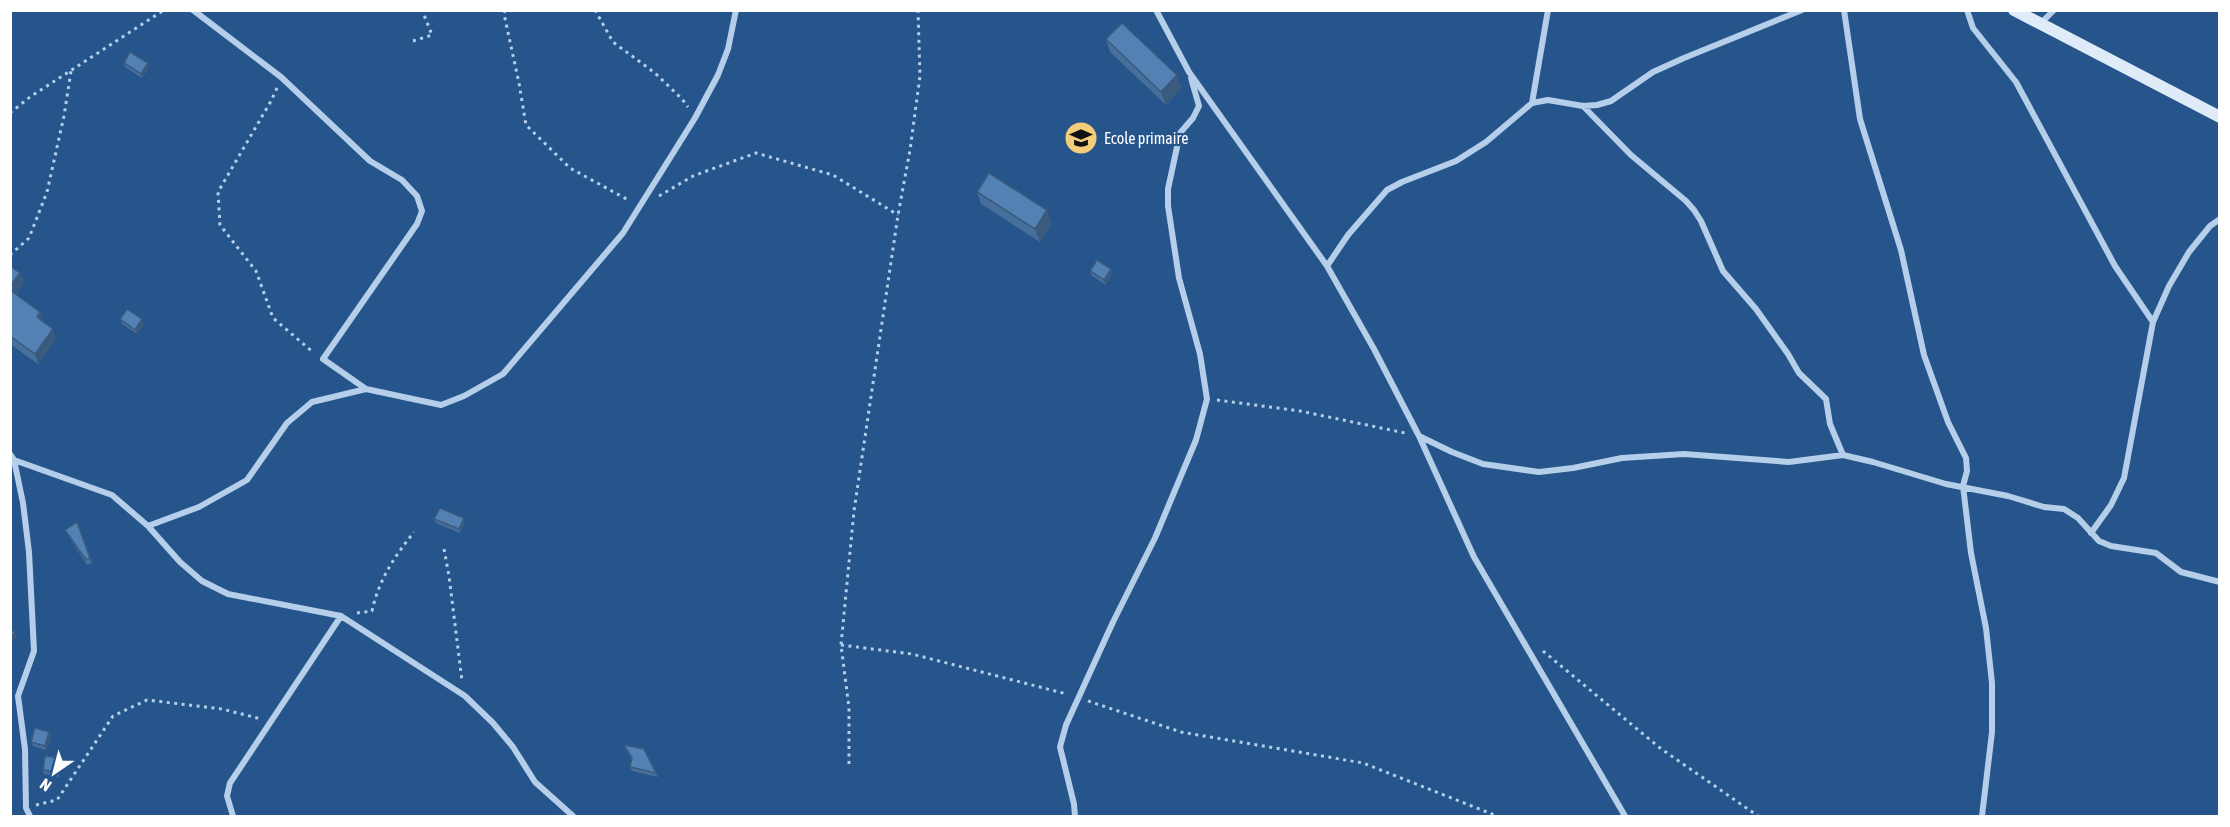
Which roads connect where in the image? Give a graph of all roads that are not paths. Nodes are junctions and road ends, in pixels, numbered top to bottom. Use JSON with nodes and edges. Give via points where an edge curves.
{"nodes":[{"id":1,"x":193,"y":10,"type":"edge"},
{"id":2,"x":736,"y":10,"type":"edge"},
{"id":3,"x":1156,"y":10,"type":"edge"},
{"id":4,"x":1548,"y":10,"type":"edge"},
{"id":5,"x":1802,"y":10,"type":"edge"},
{"id":6,"x":1844,"y":10,"type":"edge"},
{"id":7,"x":1967,"y":10,"type":"edge"},
{"id":8,"x":2014,"y":10,"type":"edge"},
{"id":9,"x":2054,"y":10,"type":"edge"},
{"id":10,"x":2040,"y":24,"type":"junction"},
{"id":11,"x":1189,"y":72,"type":"junction"},
{"id":12,"x":1532,"y":103,"type":"junction"},
{"id":13,"x":1583,"y":106,"type":"junction"},
{"id":14,"x":2220,"y":117,"type":"edge"},
{"id":15,"x":2220,"y":219,"type":"edge"},
{"id":16,"x":1327,"y":266,"type":"junction"},
{"id":17,"x":2153,"y":322,"type":"junction"},
{"id":18,"x":366,"y":389,"type":"junction"},
{"id":19,"x":1419,"y":436,"type":"junction"},
{"id":20,"x":1843,"y":455,"type":"junction"},
{"id":21,"x":12,"y":457,"type":"edge"},
{"id":22,"x":1964,"y":486,"type":"junction"},
{"id":23,"x":148,"y":526,"type":"junction"},
{"id":24,"x":2091,"y":533,"type":"junction"},
{"id":25,"x":2220,"y":582,"type":"edge"},
{"id":26,"x":341,"y":616,"type":"junction"},
{"id":27,"x":30,"y":816,"type":"edge"},
{"id":28,"x":233,"y":816,"type":"edge"},
{"id":29,"x":573,"y":816,"type":"edge"},
{"id":30,"x":1075,"y":816,"type":"edge"},
{"id":31,"x":1625,"y":816,"type":"edge"},
{"id":32,"x":1982,"y":816,"type":"edge"}],
"edges":[{"from":1,"to":18,"type":"street","via":[[281,77],[370,161],[402,180],[417,196],[422,211],[417,224],[323,359]]},
{"from":2,"to":18,"type":"street","via":[[718,75],[623,232],[503,374],[441,405]]},
{"from":3,"to":11,"type":"street"},
{"from":4,"to":12,"type":"street"},
{"from":5,"to":13,"type":"street","via":[[1653,72],[1611,101]]},
{"from":6,"to":22,"type":"street","via":[[1860,119],[1901,250],[1924,355],[1948,422],[1966,458]]},
{"from":7,"to":17,"type":"street","via":[[1973,28],[2016,82],[2115,266]]},
{"from":8,"to":10,"type":"street"},
{"from":9,"to":10,"type":"street"},
{"from":10,"to":14,"type":"street"},
{"from":11,"to":16,"type":"street"},
{"from":11,"to":30,"type":"street","via":[[1199,105],[1180,133],[1168,206],[1179,278],[1200,354],[1207,399],[1196,440],[1155,538],[1066,724],[1060,747]]},
{"from":12,"to":13,"type":"street","via":[[1548,100]]},
{"from":12,"to":16,"type":"street","via":[[1486,142],[1456,161],[1387,190]]},
{"from":13,"to":20,"type":"street","via":[[1694,210],[1723,271],[1767,325],[1798,373],[1826,399],[1830,424]]},
{"from":15,"to":17,"type":"street","via":[[2189,252]]},
{"from":16,"to":19,"type":"street"},
{"from":17,"to":24,"type":"street","via":[[2124,478]]},
{"from":18,"to":23,"type":"street","via":[[312,402],[287,423],[247,480],[199,507]]},
{"from":19,"to":20,"type":"street","via":[[1483,464],[1539,472],[1622,458],[1684,454],[1789,462]]},
{"from":19,"to":31,"type":"street","via":[[1474,558]]},
{"from":20,"to":22,"type":"street"},
{"from":21,"to":23,"type":"street","via":[[112,495]]},
{"from":21,"to":27,"type":"street","via":[[29,552],[34,651],[18,696],[25,749],[26,808]]},
{"from":22,"to":24,"type":"street","via":[[2064,509]]},
{"from":22,"to":32,"type":"street","via":[[1992,683],[1992,732]]},
{"from":23,"to":26,"type":"street","via":[[194,575],[228,594]]},
{"from":24,"to":25,"type":"street","via":[[2111,546],[2156,553],[2181,572]]},
{"from":26,"to":28,"type":"street","via":[[230,783],[227,796]]},
{"from":26,"to":29,"type":"street","via":[[465,696],[513,747],[535,782]]}]}
